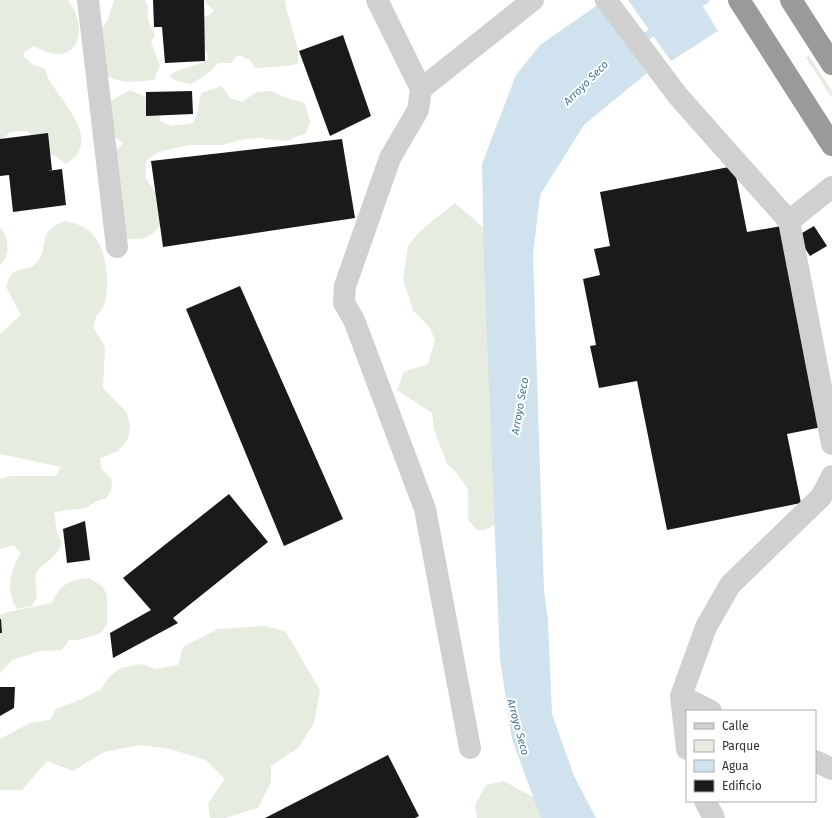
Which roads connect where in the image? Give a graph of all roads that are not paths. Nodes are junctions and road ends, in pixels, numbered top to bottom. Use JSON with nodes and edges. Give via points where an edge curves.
{"nodes":[{"id":1,"x":88,"y":0,"type":"edge"},
{"id":2,"x":377,"y":0,"type":"edge"},
{"id":3,"x":533,"y":0,"type":"edge"},
{"id":4,"x":606,"y":0,"type":"edge"},
{"id":5,"x":739,"y":0,"type":"edge"},
{"id":6,"x":791,"y":0,"type":"edge"},
{"id":7,"x":832,"y":64,"type":"edge"},
{"id":8,"x":421,"y":89,"type":"junction"},
{"id":9,"x":832,"y":145,"type":"edge"},
{"id":10,"x":832,"y":188,"type":"edge"},
{"id":11,"x":789,"y":221,"type":"junction"},
{"id":12,"x":117,"y":247,"type":"dead end"},
{"id":13,"x":832,"y":444,"type":"edge"},
{"id":14,"x":832,"y":479,"type":"edge"},
{"id":15,"x":680,"y":696,"type":"junction"},
{"id":16,"x":709,"y":710,"type":"edge"},
{"id":17,"x":686,"y":741,"type":"edge"},
{"id":18,"x":470,"y":748,"type":"dead end"},
{"id":19,"x":816,"y":761,"type":"edge"},
{"id":20,"x":832,"y":769,"type":"edge"},
{"id":21,"x":706,"y":802,"type":"edge"},
{"id":22,"x":714,"y":818,"type":"edge"}],
"edges":[{"from":1,"to":12,"type":"street"},
{"from":2,"to":8,"type":"street"},
{"from":3,"to":8,"type":"street"},
{"from":4,"to":11,"type":"street","via":[[678,96]]},
{"from":5,"to":9,"type":"highway"},
{"from":6,"to":7,"type":"highway"},
{"from":8,"to":18,"type":"street","via":[[418,110],[390,158],[345,286],[344,303],[354,320],[425,510]]},
{"from":10,"to":11,"type":"street"},
{"from":11,"to":13,"type":"street"},
{"from":14,"to":15,"type":"street","via":[[821,497],[730,585],[706,627]]},
{"from":15,"to":16,"type":"street"},
{"from":15,"to":17,"type":"street"},
{"from":19,"to":20,"type":"street"},
{"from":21,"to":22,"type":"street"}]}
